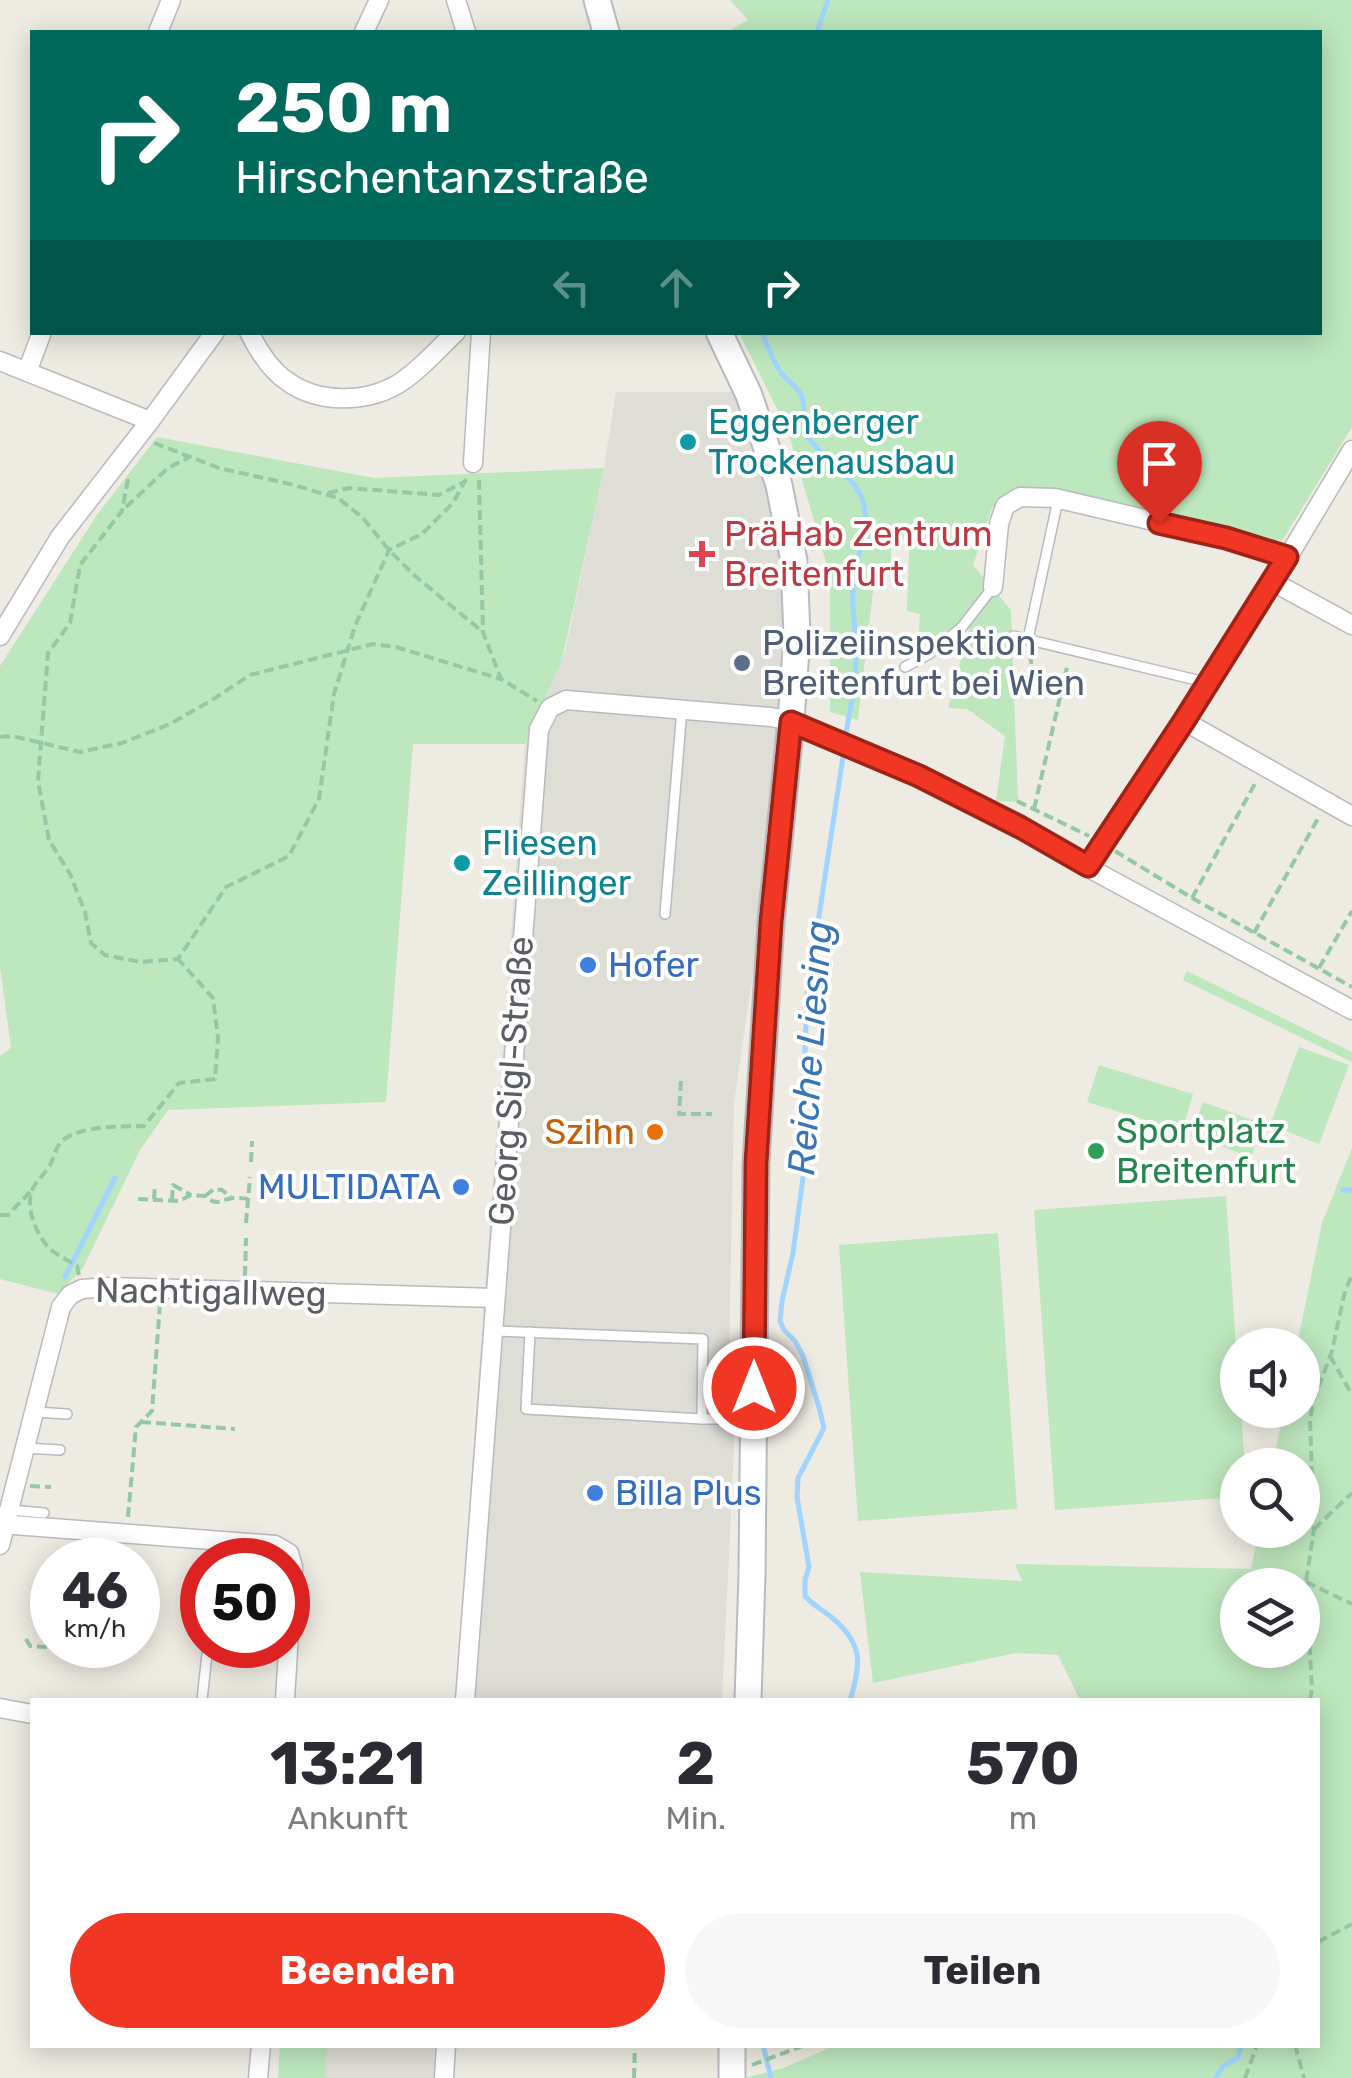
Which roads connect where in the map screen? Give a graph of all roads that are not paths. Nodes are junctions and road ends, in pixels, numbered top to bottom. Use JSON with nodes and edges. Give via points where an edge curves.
{"nodes":[{"id":1,"x":171,"y":0,"type":"edge"},
{"id":2,"x":380,"y":0,"type":"edge"},
{"id":3,"x":456,"y":0,"type":"edge"},
{"id":4,"x":597,"y":0,"type":"edge"},
{"id":5,"x":159,"y":30,"type":"edge"},
{"id":6,"x":365,"y":30,"type":"edge"},
{"id":7,"x":465,"y":30,"type":"edge"},
{"id":8,"x":605,"y":30,"type":"edge"},
{"id":9,"x":41,"y":335,"type":"edge"},
{"id":10,"x":213,"y":335,"type":"edge"},
{"id":11,"x":251,"y":335,"type":"edge"},
{"id":12,"x":453,"y":335,"type":"edge"},
{"id":13,"x":481,"y":335,"type":"edge"},
{"id":14,"x":720,"y":335,"type":"edge"},
{"id":15,"x":0,"y":361,"type":"edge"},
{"id":16,"x":27,"y":372,"type":"junction"},
{"id":17,"x":139,"y":436,"type":"junction"},
{"id":18,"x":1352,"y":450,"type":"edge"},
{"id":19,"x":473,"y":463,"type":"road end"},
{"id":20,"x":1058,"y":499,"type":"junction"},
{"id":21,"x":1287,"y":557,"type":"junction"},
{"id":22,"x":1272,"y":582,"type":"junction"},
{"id":23,"x":993,"y":587,"type":"joint"},
{"id":24,"x":1352,"y":625,"type":"edge"},
{"id":25,"x":1,"y":634,"type":"edge"},
{"id":26,"x":1014,"y":636,"type":"dead end"},
{"id":27,"x":1028,"y":639,"type":"junction"},
{"id":28,"x":905,"y":668,"type":"dead end"},
{"id":29,"x":1208,"y":683,"type":"junction"},
{"id":30,"x":682,"y":709,"type":"junction"},
{"id":31,"x":1184,"y":721,"type":"junction"},
{"id":32,"x":791,"y":722,"type":"junction"},
{"id":33,"x":1352,"y":816,"type":"edge"},
{"id":34,"x":1088,"y":866,"type":"junction"},
{"id":35,"x":665,"y":914,"type":"dead end"},
{"id":36,"x":1352,"y":1010,"type":"edge"},
{"id":37,"x":495,"y":1298,"type":"junction"},
{"id":38,"x":494,"y":1332,"type":"junction"},
{"id":39,"x":530,"y":1332,"type":"junction"},
{"id":40,"x":33,"y":1412,"type":"junction"},
{"id":41,"x":67,"y":1414,"type":"dead end"},
{"id":42,"x":702,"y":1419,"type":"junction"},
{"id":43,"x":754,"y":1420,"type":"junction"},
{"id":44,"x":25,"y":1448,"type":"junction"},
{"id":45,"x":60,"y":1450,"type":"dead end"},
{"id":46,"x":44,"y":1513,"type":"dead end"},
{"id":47,"x":5,"y":1519,"type":"edge"},
{"id":48,"x":191,"y":1538,"type":"edge"},
{"id":49,"x":0,"y":1545,"type":"edge"},
{"id":50,"x":205,"y":1668,"type":"edge"},
{"id":51,"x":287,"y":1668,"type":"edge"},
{"id":52,"x":202,"y":1698,"type":"edge"},
{"id":53,"x":285,"y":1698,"type":"edge"},
{"id":54,"x":465,"y":1698,"type":"edge"},
{"id":55,"x":748,"y":1698,"type":"edge"},
{"id":56,"x":0,"y":1708,"type":"edge"},
{"id":57,"x":30,"y":1714,"type":"edge"},
{"id":58,"x":261,"y":2048,"type":"edge"},
{"id":59,"x":446,"y":2048,"type":"edge"},
{"id":60,"x":733,"y":2048,"type":"edge"},
{"id":61,"x":744,"y":2071,"type":"edge"},
{"id":62,"x":258,"y":2078,"type":"edge"},
{"id":63,"x":444,"y":2078,"type":"edge"}],
"edges":[{"from":1,"to":5,"type":"street"},
{"from":2,"to":6,"type":"street"},
{"from":3,"to":7,"type":"street"},
{"from":4,"to":8,"type":"main road"},
{"from":9,"to":16,"type":"street"},
{"from":10,"to":17,"type":"street"},
{"from":11,"to":12,"type":"street","via":[[288,382],[356,399],[400,382]]},
{"from":13,"to":19,"type":"street"},
{"from":14,"to":32,"type":"main road","via":[[750,395],[786,518],[797,636]]},
{"from":15,"to":16,"type":"street"},
{"from":16,"to":17,"type":"street"},
{"from":17,"to":25,"type":"street","via":[[60,536]]},
{"from":18,"to":21,"type":"street"},
{"from":20,"to":21,"type":"street"},
{"from":20,"to":23,"type":"street","via":[[1020,497],[1005,506]]},
{"from":20,"to":27,"type":"lane"},
{"from":21,"to":22,"type":"street"},
{"from":22,"to":24,"type":"street"},
{"from":22,"to":29,"type":"street"},
{"from":23,"to":28,"type":"lane","via":[[962,627]]},
{"from":26,"to":27,"type":"lane"},
{"from":27,"to":29,"type":"lane"},
{"from":29,"to":31,"type":"street"},
{"from":30,"to":32,"type":"street"},
{"from":30,"to":35,"type":"lane"},
{"from":30,"to":37,"type":"street","name":"Georg Sigl-Straße","via":[[566,700],[550,708],[539,729]]},
{"from":31,"to":33,"type":"street"},
{"from":31,"to":34,"type":"street"},
{"from":32,"to":34,"type":"street","via":[[919,776]]},
{"from":32,"to":43,"type":"main road","via":[[756,1163]]},
{"from":34,"to":36,"type":"street"},
{"from":37,"to":38,"type":"street","name":"Georg Sigl-Straße"},
{"from":37,"to":40,"type":"street","name":"Nachtigallweg","via":[[82,1289],[60,1307]]},
{"from":38,"to":39,"type":"lane"},
{"from":38,"to":54,"type":"street","name":"Georg Sigl-Straße"},
{"from":39,"to":42,"type":"lane","via":[[526,1408]]},
{"from":39,"to":42,"type":"lane","via":[[703,1339]]},
{"from":40,"to":41,"type":"lane"},
{"from":40,"to":44,"type":"street","name":"Nachtigallweg"},
{"from":42,"to":43,"type":"lane"},
{"from":43,"to":55,"type":"main road"},
{"from":44,"to":45,"type":"lane"},
{"from":44,"to":47,"type":"street","name":"Nachtigallweg"},
{"from":46,"to":47,"type":"lane"},
{"from":47,"to":48,"type":"street"},
{"from":47,"to":49,"type":"street","name":"Nachtigallweg"},
{"from":50,"to":52,"type":"lane"},
{"from":51,"to":53,"type":"street"},
{"from":56,"to":57,"type":"street"},
{"from":58,"to":62,"type":"street"},
{"from":59,"to":63,"type":"street"},
{"from":60,"to":61,"type":"main road"}]}
